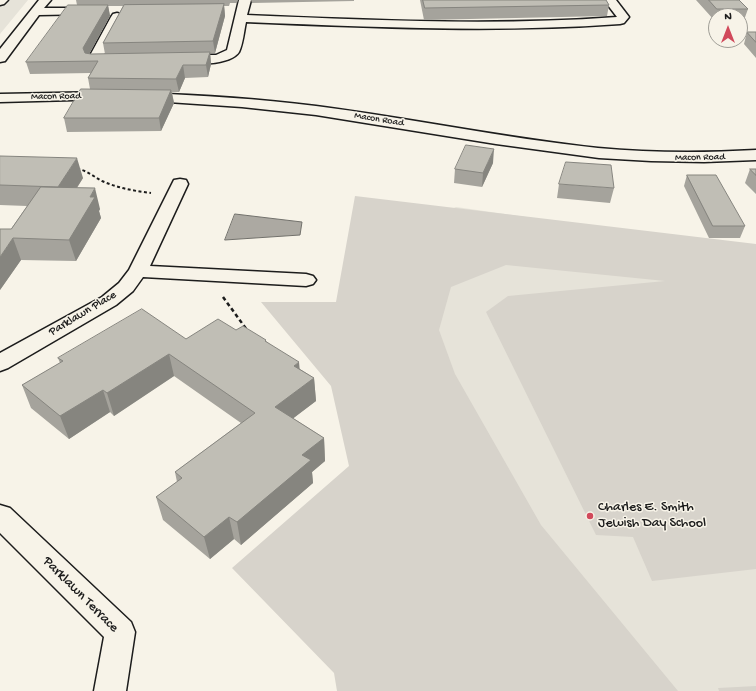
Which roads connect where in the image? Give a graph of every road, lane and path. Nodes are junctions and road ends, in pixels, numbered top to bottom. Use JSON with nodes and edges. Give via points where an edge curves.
{"nodes":[{"id":1,"x":45,"y":0,"type":"edge"},
{"id":2,"x":610,"y":0,"type":"edge"},
{"id":3,"x":240,"y":9,"type":"edge"},
{"id":4,"x":36,"y":12,"type":"junction"},
{"id":5,"x":0,"y":58,"type":"edge"},
{"id":6,"x":172,"y":59,"type":"edge"},
{"id":7,"x":133,"y":60,"type":"edge"},
{"id":8,"x":0,"y":98,"type":"edge"},
{"id":9,"x":756,"y":155,"type":"edge"},
{"id":10,"x":76,"y":169,"type":"edge"},
{"id":11,"x":178,"y":189,"type":"joint"},
{"id":12,"x":138,"y":271,"type":"junction"},
{"id":13,"x":229,"y":276,"type":"junction"},
{"id":14,"x":306,"y":280,"type":"dead end"},
{"id":15,"x":249,"y":332,"type":"edge"},
{"id":16,"x":0,"y":363,"type":"edge"},
{"id":17,"x":0,"y":516,"type":"edge"},
{"id":18,"x":110,"y":691,"type":"edge"}],
"edges":[{"from":1,"to":4,"type":"street"},
{"from":2,"to":3,"type":"street","via":[[623,17],[620,20],[579,23],[413,21]]},
{"from":3,"to":6,"type":"street","via":[[233,51],[230,55],[210,59]]},
{"from":4,"to":5,"type":"street"},
{"from":4,"to":7,"type":"street","via":[[124,11],[92,66]]},
{"from":8,"to":9,"type":"street","name":"Macon Road","via":[[123,96],[228,100],[332,113],[555,148],[658,158]]},
{"from":10,"to":11,"type":"path","via":[[84,169],[97,178],[137,193]]},
{"from":11,"to":12,"type":"street","name":"Parklawn Place"},
{"from":12,"to":13,"type":"street"},
{"from":12,"to":16,"type":"street","name":"Parklawn Place","via":[[126,287],[109,301]]},
{"from":13,"to":14,"type":"street"},
{"from":13,"to":15,"type":"path","via":[[222,296]]},
{"from":17,"to":18,"type":"street","name":"Parklawn Terrace","via":[[120,632]]}]}
